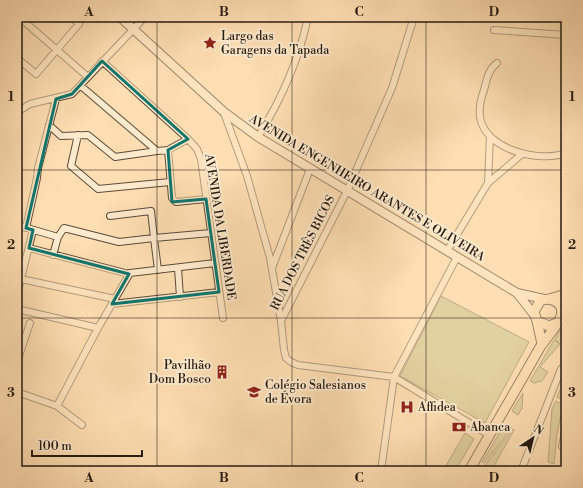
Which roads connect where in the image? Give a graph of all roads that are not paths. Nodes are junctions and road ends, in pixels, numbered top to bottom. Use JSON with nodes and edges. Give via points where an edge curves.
{"nodes":[{"id":1,"x":19,"y":17,"type":"edge"},
{"id":2,"x":71,"y":17,"type":"edge"},
{"id":3,"x":120,"y":17,"type":"edge"},
{"id":4,"x":145,"y":17,"type":"edge"},
{"id":5,"x":308,"y":17,"type":"edge"},
{"id":6,"x":414,"y":17,"type":"edge"},
{"id":7,"x":132,"y":28,"type":"junction"},
{"id":8,"x":494,"y":30,"type":"dead end"},
{"id":9,"x":566,"y":35,"type":"edge"},
{"id":10,"x":57,"y":50,"type":"junction"},
{"id":11,"x":17,"y":58,"type":"edge"},
{"id":12,"x":102,"y":62,"type":"junction"},
{"id":13,"x":497,"y":63,"type":"dead end"},
{"id":14,"x":88,"y":77,"type":"junction"},
{"id":15,"x":81,"y":86,"type":"junction"},
{"id":16,"x":56,"y":99,"type":"junction"},
{"id":17,"x":17,"y":112,"type":"edge"},
{"id":18,"x":224,"y":112,"type":"junction"},
{"id":19,"x":49,"y":125,"type":"junction"},
{"id":20,"x":78,"y":135,"type":"junction"},
{"id":21,"x":490,"y":136,"type":"junction"},
{"id":22,"x":258,"y":137,"type":"junction"},
{"id":23,"x":188,"y":139,"type":"junction"},
{"id":24,"x":168,"y":150,"type":"junction"},
{"id":25,"x":157,"y":151,"type":"junction"},
{"id":26,"x":566,"y":153,"type":"edge"},
{"id":27,"x":522,"y":154,"type":"junction"},
{"id":28,"x":310,"y":168,"type":"junction"},
{"id":29,"x":170,"y":182,"type":"junction"},
{"id":30,"x":488,"y":184,"type":"junction"},
{"id":31,"x":347,"y":191,"type":"junction"},
{"id":32,"x":206,"y":199,"type":"junction"},
{"id":33,"x":110,"y":216,"type":"dead end"},
{"id":34,"x":17,"y":225,"type":"edge"},
{"id":35,"x":26,"y":228,"type":"junction"},
{"id":36,"x":33,"y":230,"type":"junction"},
{"id":37,"x":211,"y":233,"type":"junction"},
{"id":38,"x":58,"y":237,"type":"junction"},
{"id":39,"x":154,"y":238,"type":"junction"},
{"id":40,"x":29,"y":248,"type":"junction"},
{"id":41,"x":447,"y":251,"type":"junction"},
{"id":42,"x":53,"y":255,"type":"junction"},
{"id":43,"x":457,"y":257,"type":"junction"},
{"id":44,"x":215,"y":263,"type":"junction"},
{"id":45,"x":178,"y":268,"type":"junction"},
{"id":46,"x":272,"y":269,"type":"junction"},
{"id":47,"x":158,"y":270,"type":"junction"},
{"id":48,"x":129,"y":274,"type":"junction"},
{"id":49,"x":21,"y":279,"type":"junction"},
{"id":50,"x":219,"y":292,"type":"junction"},
{"id":51,"x":517,"y":293,"type":"junction"},
{"id":52,"x":566,"y":294,"type":"edge"},
{"id":53,"x":17,"y":295,"type":"edge"},
{"id":54,"x":180,"y":297,"type":"junction"},
{"id":55,"x":547,"y":299,"type":"junction"},
{"id":56,"x":113,"y":302,"type":"junction"},
{"id":57,"x":17,"y":309,"type":"edge"},
{"id":58,"x":564,"y":309,"type":"edge"},
{"id":59,"x":223,"y":318,"type":"dead end"},
{"id":60,"x":536,"y":318,"type":"junction"},
{"id":61,"x":281,"y":321,"type":"junction"},
{"id":62,"x":30,"y":323,"type":"dead end"},
{"id":63,"x":557,"y":323,"type":"junction"},
{"id":64,"x":98,"y":328,"type":"junction"},
{"id":65,"x":542,"y":344,"type":"junction"},
{"id":66,"x":17,"y":362,"type":"edge"},
{"id":67,"x":566,"y":364,"type":"edge"},
{"id":68,"x":394,"y":377,"type":"junction"},
{"id":69,"x":17,"y":392,"type":"edge"},
{"id":70,"x":56,"y":406,"type":"junction"},
{"id":71,"x":82,"y":425,"type":"dead end"},
{"id":72,"x":566,"y":428,"type":"edge"},
{"id":73,"x":489,"y":435,"type":"junction"},
{"id":74,"x":566,"y":446,"type":"edge"},
{"id":75,"x":17,"y":468,"type":"edge"},
{"id":76,"x":21,"y":471,"type":"edge"},
{"id":77,"x":381,"y":471,"type":"edge"},
{"id":78,"x":468,"y":471,"type":"edge"},
{"id":79,"x":521,"y":471,"type":"edge"}],
"edges":[{"from":1,"to":10,"type":"street"},
{"from":2,"to":10,"type":"street","via":[[79,24]]},
{"from":3,"to":7,"type":"street","name":"AVENIDA ENGENHEIRO ARANTES E OLIVEIRA"},
{"from":4,"to":7,"type":"street"},
{"from":5,"to":22,"type":"street","via":[[299,53],[284,90]]},
{"from":6,"to":31,"type":"street","name":"RUA DOS TRÊS BICOS","via":[[392,88]]},
{"from":7,"to":12,"type":"street"},
{"from":7,"to":18,"type":"street","name":"AVENIDA ENGENHEIRO ARANTES E OLIVEIRA"},
{"from":8,"to":9,"type":"street"},
{"from":10,"to":11,"type":"street","via":[[36,74]]},
{"from":10,"to":14,"type":"street"},
{"from":12,"to":14,"type":"street"},
{"from":12,"to":23,"type":"street","name":"AVENIDA DA LIBERDADE"},
{"from":13,"to":21,"type":"street","via":[[489,70],[480,102],[480,118]]},
{"from":14,"to":15,"type":"street"},
{"from":15,"to":16,"type":"street","via":[[68,96]]},
{"from":15,"to":25,"type":"street"},
{"from":16,"to":17,"type":"street","via":[[30,104]]},
{"from":16,"to":19,"type":"street"},
{"from":18,"to":22,"type":"street","name":"AVENIDA ENGENHEIRO ARANTES E OLIVEIRA"},
{"from":18,"to":46,"type":"street","via":[[247,176]]},
{"from":19,"to":20,"type":"street","via":[[61,136]]},
{"from":19,"to":35,"type":"street"},
{"from":20,"to":25,"type":"street","via":[[88,135],[116,157]]},
{"from":20,"to":29,"type":"street","via":[[71,166],[98,189]]},
{"from":21,"to":27,"type":"street","via":[[504,147]]},
{"from":21,"to":30,"type":"street"},
{"from":22,"to":28,"type":"street","name":"AVENIDA ENGENHEIRO ARANTES E OLIVEIRA"},
{"from":23,"to":24,"type":"street"},
{"from":23,"to":32,"type":"street","name":"AVENIDA DA LIBERDADE","via":[[197,149],[201,159]]},
{"from":24,"to":25,"type":"street"},
{"from":24,"to":29,"type":"street"},
{"from":26,"to":27,"type":"street","via":[[556,157]]},
{"from":27,"to":30,"type":"street"},
{"from":28,"to":31,"type":"street","name":"AVENIDA ENGENHEIRO ARANTES E OLIVEIRA"},
{"from":28,"to":46,"type":"street"},
{"from":29,"to":32,"type":"street","via":[[172,198],[176,202]]},
{"from":30,"to":41,"type":"street"},
{"from":31,"to":41,"type":"street","name":"AVENIDA ENGENHEIRO ARANTES E OLIVEIRA"},
{"from":31,"to":61,"type":"street","name":"RUA DOS TRÊS BICOS"},
{"from":32,"to":37,"type":"street","name":"AVENIDA DA LIBERDADE"},
{"from":33,"to":39,"type":"street","via":[[151,211]]},
{"from":34,"to":35,"type":"street"},
{"from":35,"to":36,"type":"street"},
{"from":36,"to":38,"type":"street"},
{"from":36,"to":40,"type":"street"},
{"from":37,"to":39,"type":"street"},
{"from":37,"to":44,"type":"street","name":"AVENIDA DA LIBERDADE"},
{"from":38,"to":39,"type":"street","via":[[64,228],[119,242]]},
{"from":38,"to":42,"type":"street"},
{"from":39,"to":47,"type":"street"},
{"from":40,"to":42,"type":"street"},
{"from":40,"to":49,"type":"street"},
{"from":41,"to":43,"type":"street","name":"AVENIDA ENGENHEIRO ARANTES E OLIVEIRA"},
{"from":42,"to":48,"type":"street"},
{"from":43,"to":51,"type":"street","name":"AVENIDA ENGENHEIRO ARANTES E OLIVEIRA"},
{"from":43,"to":68,"type":"street"},
{"from":44,"to":45,"type":"street"},
{"from":44,"to":50,"type":"street","name":"AVENIDA DA LIBERDADE"},
{"from":45,"to":47,"type":"street"},
{"from":45,"to":54,"type":"street"},
{"from":46,"to":61,"type":"street"},
{"from":47,"to":48,"type":"street"},
{"from":48,"to":56,"type":"street"},
{"from":49,"to":53,"type":"street"},
{"from":49,"to":56,"type":"street"},
{"from":50,"to":54,"type":"street"},
{"from":50,"to":59,"type":"street","name":"AVENIDA DA LIBERDADE"},
{"from":51,"to":55,"type":"street","name":"AVENIDA ENGENHEIRO ARANTES E OLIVEIRA"},
{"from":51,"to":60,"type":"street","name":"AVENIDA ENGENHEIRO ARANTES E OLIVEIRA"},
{"from":52,"to":55,"type":"main road"},
{"from":54,"to":56,"type":"street"},
{"from":55,"to":58,"type":"main road"},
{"from":55,"to":60,"type":"main road","via":[[537,304]]},
{"from":56,"to":64,"type":"street"},
{"from":57,"to":64,"type":"street"},
{"from":58,"to":63,"type":"main road"},
{"from":60,"to":63,"type":"main road","via":[[549,326]]},
{"from":60,"to":65,"type":"main road"},
{"from":61,"to":68,"type":"street","name":"RUA DOS TRÊS BICOS","via":[[284,350],[291,362]]},
{"from":62,"to":66,"type":"street"},
{"from":63,"to":65,"type":"main road"},
{"from":64,"to":70,"type":"street"},
{"from":65,"to":73,"type":"main road"},
{"from":67,"to":79,"type":"street","via":[[561,369]]},
{"from":68,"to":73,"type":"street"},
{"from":68,"to":77,"type":"street"},
{"from":69,"to":70,"type":"street"},
{"from":70,"to":71,"type":"street"},
{"from":72,"to":74,"type":"street","via":[[562,446]]},
{"from":73,"to":78,"type":"main road"},
{"from":75,"to":76,"type":"street"}]}
